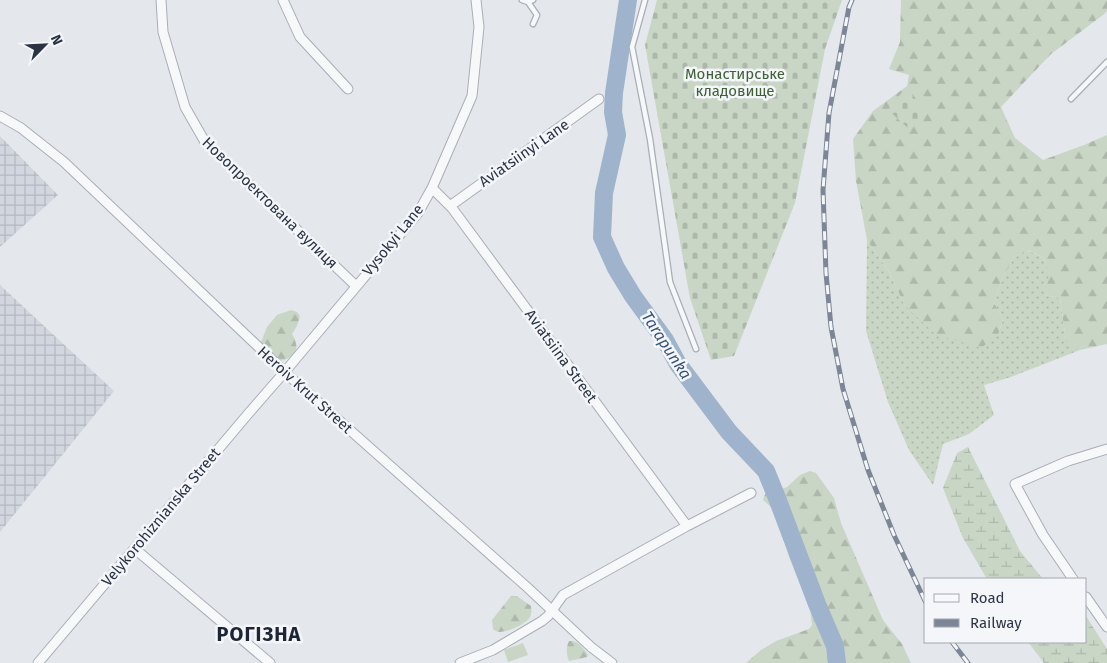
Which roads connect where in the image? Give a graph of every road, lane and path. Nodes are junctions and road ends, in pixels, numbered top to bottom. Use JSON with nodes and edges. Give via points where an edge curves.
{"nodes":[{"id":1,"x":161,"y":0,"type":"edge"},
{"id":2,"x":283,"y":0,"type":"edge"},
{"id":3,"x":476,"y":0,"type":"edge"},
{"id":4,"x":522,"y":0,"type":"edge"},
{"id":5,"x":645,"y":0,"type":"edge"},
{"id":6,"x":530,"y":1,"type":"edge"},
{"id":7,"x":533,"y":24,"type":"dead end"},
{"id":8,"x":1107,"y":62,"type":"edge"},
{"id":9,"x":348,"y":89,"type":"dead end"},
{"id":10,"x":599,"y":99,"type":"dead end"},
{"id":11,"x":1071,"y":99,"type":"dead end"},
{"id":12,"x":0,"y":116,"type":"edge"},
{"id":13,"x":432,"y":188,"type":"junction"},
{"id":14,"x":450,"y":206,"type":"junction"},
{"id":15,"x":356,"y":286,"type":"junction"},
{"id":16,"x":696,"y":349,"type":"dead end"},
{"id":17,"x":284,"y":372,"type":"junction"},
{"id":18,"x":1107,"y":449,"type":"edge"},
{"id":19,"x":751,"y":493,"type":"dead end"},
{"id":20,"x":687,"y":526,"type":"junction"},
{"id":21,"x":135,"y":549,"type":"junction"},
{"id":22,"x":1072,"y":578,"type":"edge"},
{"id":23,"x":1087,"y":598,"type":"edge"},
{"id":24,"x":552,"y":610,"type":"junction"},
{"id":25,"x":1107,"y":627,"type":"edge"},
{"id":26,"x":38,"y":663,"type":"edge"},
{"id":27,"x":270,"y":663,"type":"edge"},
{"id":28,"x":460,"y":663,"type":"edge"},
{"id":29,"x":612,"y":663,"type":"edge"}],
"edges":[{"from":1,"to":15,"type":"street","name":"Новопроектована вулиця","via":[[163,32],[185,107],[205,142]]},
{"from":2,"to":9,"type":"street","via":[[300,37]]},
{"from":3,"to":13,"type":"street","name":"Vysokyi Lane","via":[[479,27],[472,96]]},
{"from":4,"to":6,"type":"lane"},
{"from":5,"to":16,"type":"lane","via":[[632,47],[650,139],[670,282]]},
{"from":6,"to":7,"type":"lane","via":[[537,15]]},
{"from":8,"to":11,"type":"lane"},
{"from":10,"to":14,"type":"street","name":"Aviatsiinyi Lane"},
{"from":12,"to":17,"type":"street","name":"Heroiv Krut Street","via":[[21,128],[64,162]]},
{"from":13,"to":14,"type":"street","name":"Aviatsiina Street"},
{"from":13,"to":15,"type":"street","name":"Vysokyi Lane","via":[[418,213]]},
{"from":14,"to":20,"type":"street","name":"Aviatsiina Street"},
{"from":15,"to":17,"type":"street","name":"Vysokyi Lane"},
{"from":17,"to":21,"type":"street","name":"Velykorohiznianska Street"},
{"from":17,"to":24,"type":"street","name":"Heroiv Krut Street"},
{"from":18,"to":22,"type":"street","via":[[1068,461],[1015,484],[1043,535]]},
{"from":19,"to":20,"type":"street"},
{"from":20,"to":24,"type":"street","via":[[563,595]]},
{"from":21,"to":26,"type":"street","name":"Velykorohiznianska Street"},
{"from":21,"to":27,"type":"street"},
{"from":23,"to":25,"type":"street"},
{"from":24,"to":28,"type":"street","via":[[542,621],[493,650]]},
{"from":24,"to":29,"type":"street","name":"Heroiv Krut Street"}]}
